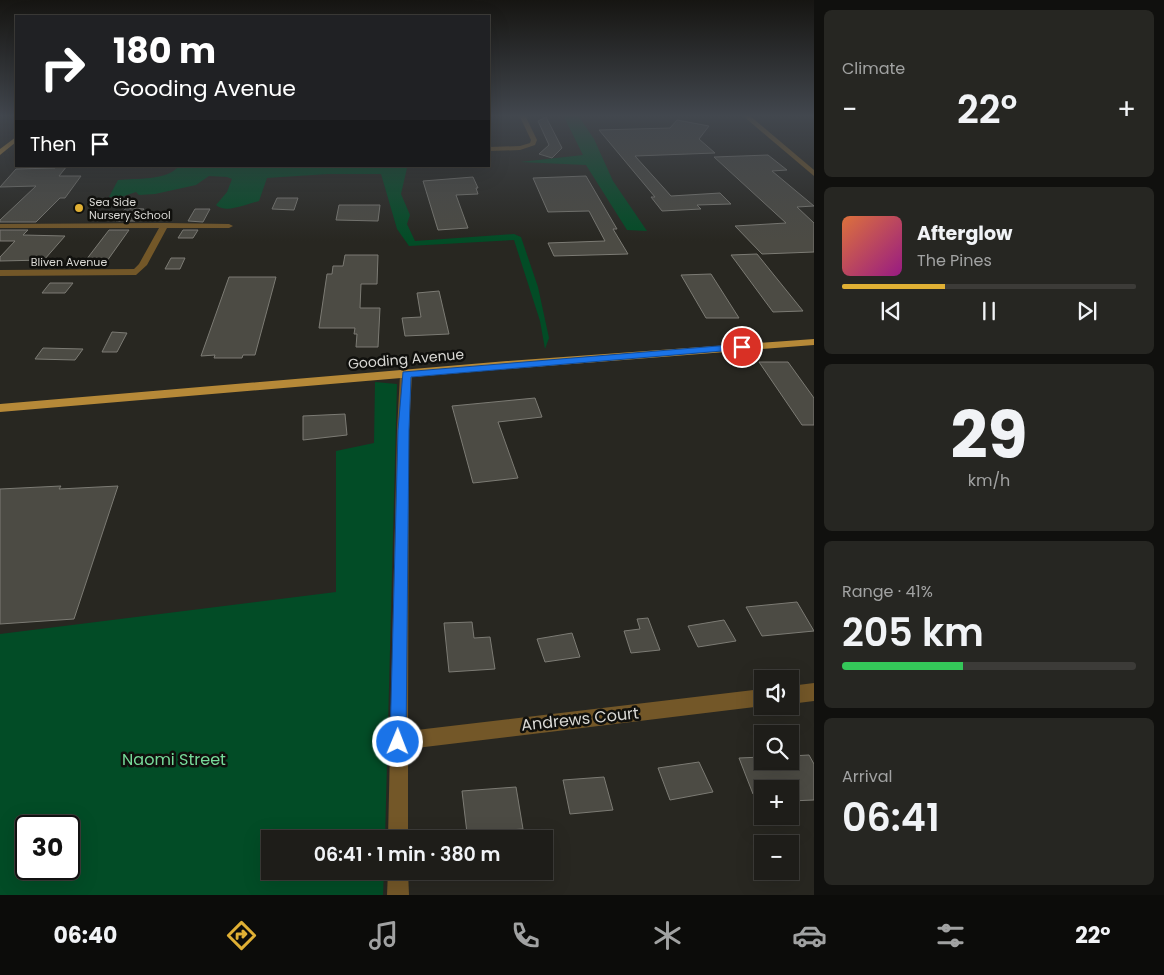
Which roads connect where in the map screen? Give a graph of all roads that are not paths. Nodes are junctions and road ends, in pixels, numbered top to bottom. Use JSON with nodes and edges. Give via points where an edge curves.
{"nodes":[{"id":1,"x":793,"y":157,"type":"edge"},
{"id":2,"x":814,"y":174,"type":"edge"},
{"id":3,"x":165,"y":225,"type":"junction"},
{"id":4,"x":0,"y":226,"type":"edge"},
{"id":5,"x":229,"y":226,"type":"dead end"},
{"id":6,"x":0,"y":273,"type":"edge"},
{"id":7,"x":814,"y":342,"type":"edge"},
{"id":8,"x":406,"y":374,"type":"junction"},
{"id":9,"x":0,"y":408,"type":"edge"},
{"id":10,"x":814,"y":692,"type":"edge"},
{"id":11,"x":799,"y":694,"type":"edge"},
{"id":12,"x":754,"y":699,"type":"edge"},
{"id":13,"x":398,"y":742,"type":"junction"},
{"id":14,"x":398,"y":830,"type":"edge"},
{"id":15,"x":398,"y":880,"type":"edge"},
{"id":16,"x":398,"y":895,"type":"edge"}],
"edges":[{"from":1,"to":2,"type":"street"},
{"from":3,"to":4,"type":"street"},
{"from":3,"to":5,"type":"street"},
{"from":3,"to":6,"type":"street","name":"Bliven Avenue","via":[[138,270],[125,273]]},
{"from":7,"to":8,"type":"main road","name":"Gooding Avenue"},
{"from":8,"to":9,"type":"main road","name":"Gooding Avenue"},
{"from":8,"to":13,"type":"street"},
{"from":10,"to":11,"type":"street"},
{"from":12,"to":13,"type":"street","name":"Andrews Court"},
{"from":13,"to":14,"type":"street"},
{"from":15,"to":16,"type":"street"}]}
